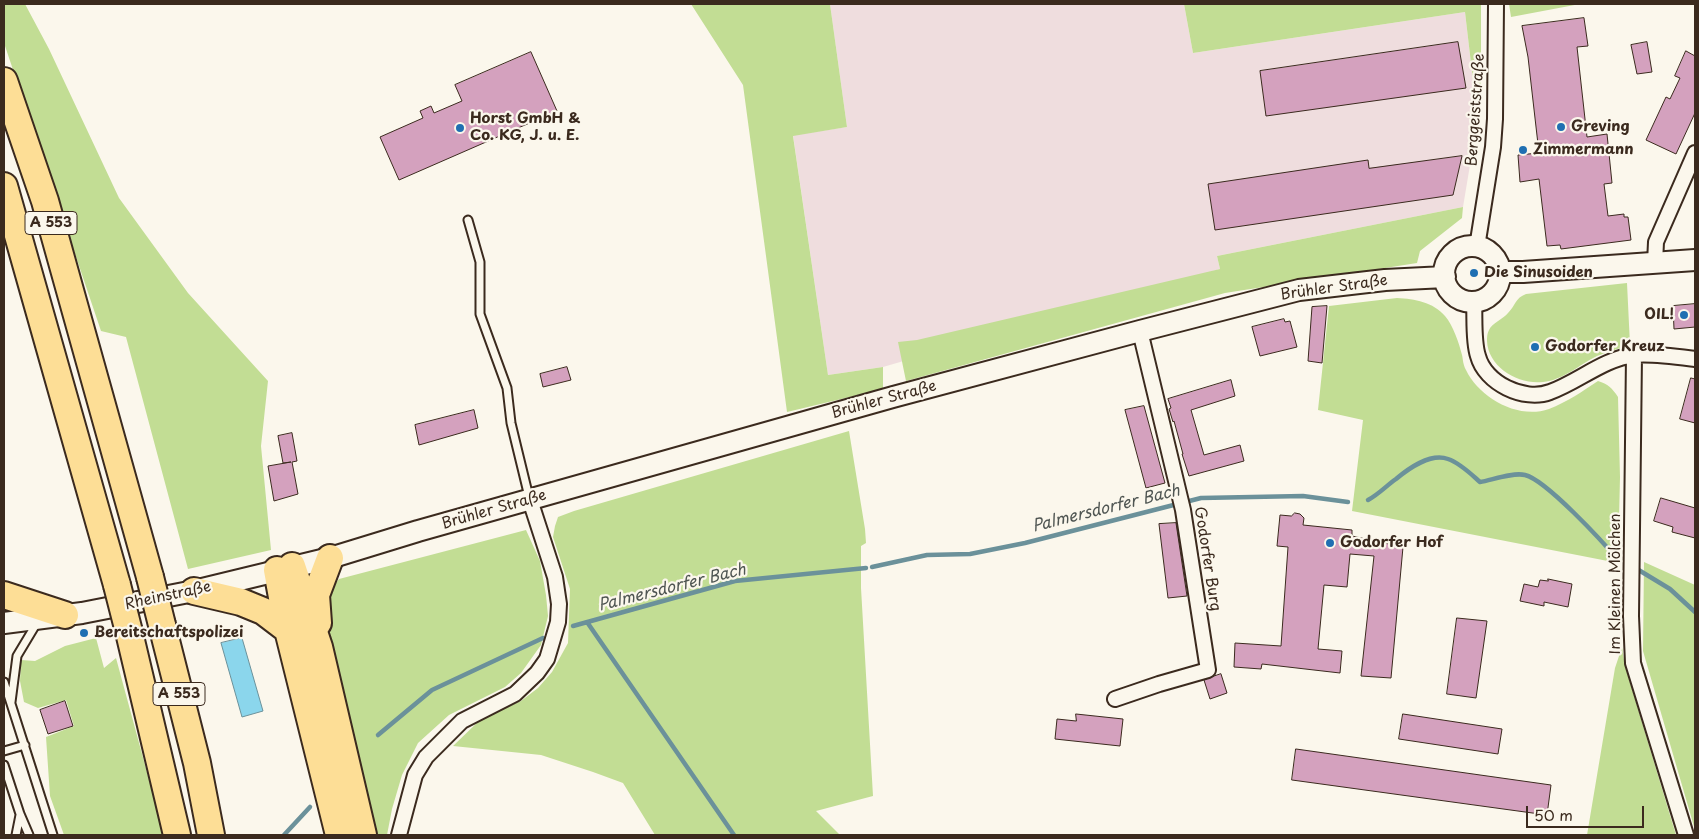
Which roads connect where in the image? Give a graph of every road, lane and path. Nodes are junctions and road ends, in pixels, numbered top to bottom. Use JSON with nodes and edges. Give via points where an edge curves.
{"nodes":[{"id":1,"x":1496,"y":4,"type":"edge"},
{"id":2,"x":4,"y":81,"type":"edge"},
{"id":3,"x":1695,"y":153,"type":"edge"},
{"id":4,"x":4,"y":186,"type":"edge"},
{"id":5,"x":468,"y":220,"type":"dead end"},
{"id":6,"x":1477,"y":247,"type":"junction"},
{"id":7,"x":4,"y":260,"type":"edge"},
{"id":8,"x":1695,"y":260,"type":"edge"},
{"id":9,"x":1655,"y":263,"type":"junction"},
{"id":10,"x":1500,"y":272,"type":"junction"},
{"id":11,"x":1444,"y":276,"type":"junction"},
{"id":12,"x":1474,"y":302,"type":"junction"},
{"id":13,"x":1140,"y":331,"type":"junction"},
{"id":14,"x":1634,"y":355,"type":"junction"},
{"id":15,"x":1695,"y":360,"type":"edge"},
{"id":16,"x":71,"y":419,"type":"junction"},
{"id":17,"x":530,"y":500,"type":"junction"},
{"id":18,"x":330,"y":558,"type":"junction"},
{"id":19,"x":284,"y":568,"type":"junction"},
{"id":20,"x":194,"y":591,"type":"junction"},
{"id":21,"x":4,"y":595,"type":"edge"},
{"id":22,"x":65,"y":615,"type":"junction"},
{"id":23,"x":40,"y":619,"type":"junction"},
{"id":24,"x":4,"y":623,"type":"edge"},
{"id":25,"x":288,"y":630,"type":"junction"},
{"id":26,"x":318,"y":647,"type":"junction"},
{"id":27,"x":4,"y":682,"type":"edge"},
{"id":28,"x":1115,"y":700,"type":"dead end"},
{"id":29,"x":11,"y":705,"type":"junction"},
{"id":30,"x":25,"y":745,"type":"junction"},
{"id":31,"x":4,"y":752,"type":"edge"},
{"id":32,"x":197,"y":763,"type":"junction"},
{"id":33,"x":4,"y":765,"type":"edge"},
{"id":34,"x":20,"y":814,"type":"junction"},
{"id":35,"x":16,"y":835,"type":"edge"},
{"id":36,"x":29,"y":835,"type":"edge"},
{"id":37,"x":53,"y":835,"type":"edge"},
{"id":38,"x":177,"y":835,"type":"edge"},
{"id":39,"x":211,"y":835,"type":"edge"},
{"id":40,"x":220,"y":835,"type":"edge"},
{"id":41,"x":339,"y":835,"type":"edge"},
{"id":42,"x":363,"y":835,"type":"edge"},
{"id":43,"x":399,"y":835,"type":"edge"},
{"id":44,"x":1686,"y":835,"type":"edge"}],
"edges":[{"from":1,"to":6,"type":"street","name":"Berggeiststraße","via":[[1493,148]]},
{"from":2,"to":32,"type":"highway","number":"A 553","bridge":true,"via":[[45,201],[150,577]]},
{"from":3,"to":9,"type":"street","via":[[1656,242]]},
{"from":4,"to":16,"type":"highway","number":"A 553"},
{"from":5,"to":17,"type":"lane","via":[[480,262],[480,314],[507,388],[511,424]]},
{"from":6,"to":10,"type":"main road","via":[[1494,256]]},
{"from":6,"to":11,"type":"main road","via":[[1468,246],[1453,254]]},
{"from":7,"to":16,"type":"highway","via":[[11,266]]},
{"from":8,"to":9,"type":"main road"},
{"from":9,"to":10,"type":"main road"},
{"from":10,"to":12,"type":"main road","via":[[1496,290]]},
{"from":11,"to":12,"type":"main road","via":[[1452,293]]},
{"from":11,"to":13,"type":"main road","name":"Brühler Straße","via":[[1299,290]]},
{"from":12,"to":14,"type":"street","via":[[1478,356],[1488,373],[1511,390],[1548,393],[1604,364]]},
{"from":13,"to":17,"type":"main road","name":"Brühler Straße"},
{"from":13,"to":28,"type":"street","name":"Godorfer Burg","via":[[1182,504],[1208,670]]},
{"from":14,"to":15,"type":"street"},
{"from":14,"to":44,"type":"street","name":"Im Kleinen Mölchen","via":[[1633,663]]},
{"from":16,"to":38,"type":"highway","number":"A 553","bridge":true,"via":[[117,584]]},
{"from":17,"to":18,"type":"main road","name":"Brühler Straße"},
{"from":17,"to":43,"type":"street","via":[[556,577],[559,604],[558,622],[547,658],[515,694],[462,721],[426,757],[415,775]]},
{"from":18,"to":19,"type":"main road","name":"Rheinstraße"},
{"from":18,"to":26,"type":"highway","via":[[316,595]]},
{"from":19,"to":20,"type":"main road","name":"Rheinstraße"},
{"from":19,"to":25,"type":"highway"},
{"from":19,"to":26,"type":"highway"},
{"from":20,"to":22,"type":"main road","name":"Rheinstraße"},
{"from":20,"to":25,"type":"highway","via":[[241,602],[262,611]]},
{"from":21,"to":22,"type":"highway"},
{"from":22,"to":23,"type":"main road","name":"Rheinstraße"},
{"from":23,"to":24,"type":"main road","name":"Rheinstraße"},
{"from":23,"to":29,"type":"lane","via":[[17,656]]},
{"from":25,"to":41,"type":"highway"},
{"from":26,"to":42,"type":"highway"},
{"from":27,"to":29,"type":"lane"},
{"from":29,"to":30,"type":"lane"},
{"from":30,"to":31,"type":"lane"},
{"from":30,"to":37,"type":"lane"},
{"from":32,"to":39,"type":"highway","number":"A 553"},
{"from":32,"to":40,"type":"highway"},
{"from":33,"to":34,"type":"lane"},
{"from":34,"to":35,"type":"lane"},
{"from":34,"to":36,"type":"lane"}]}
